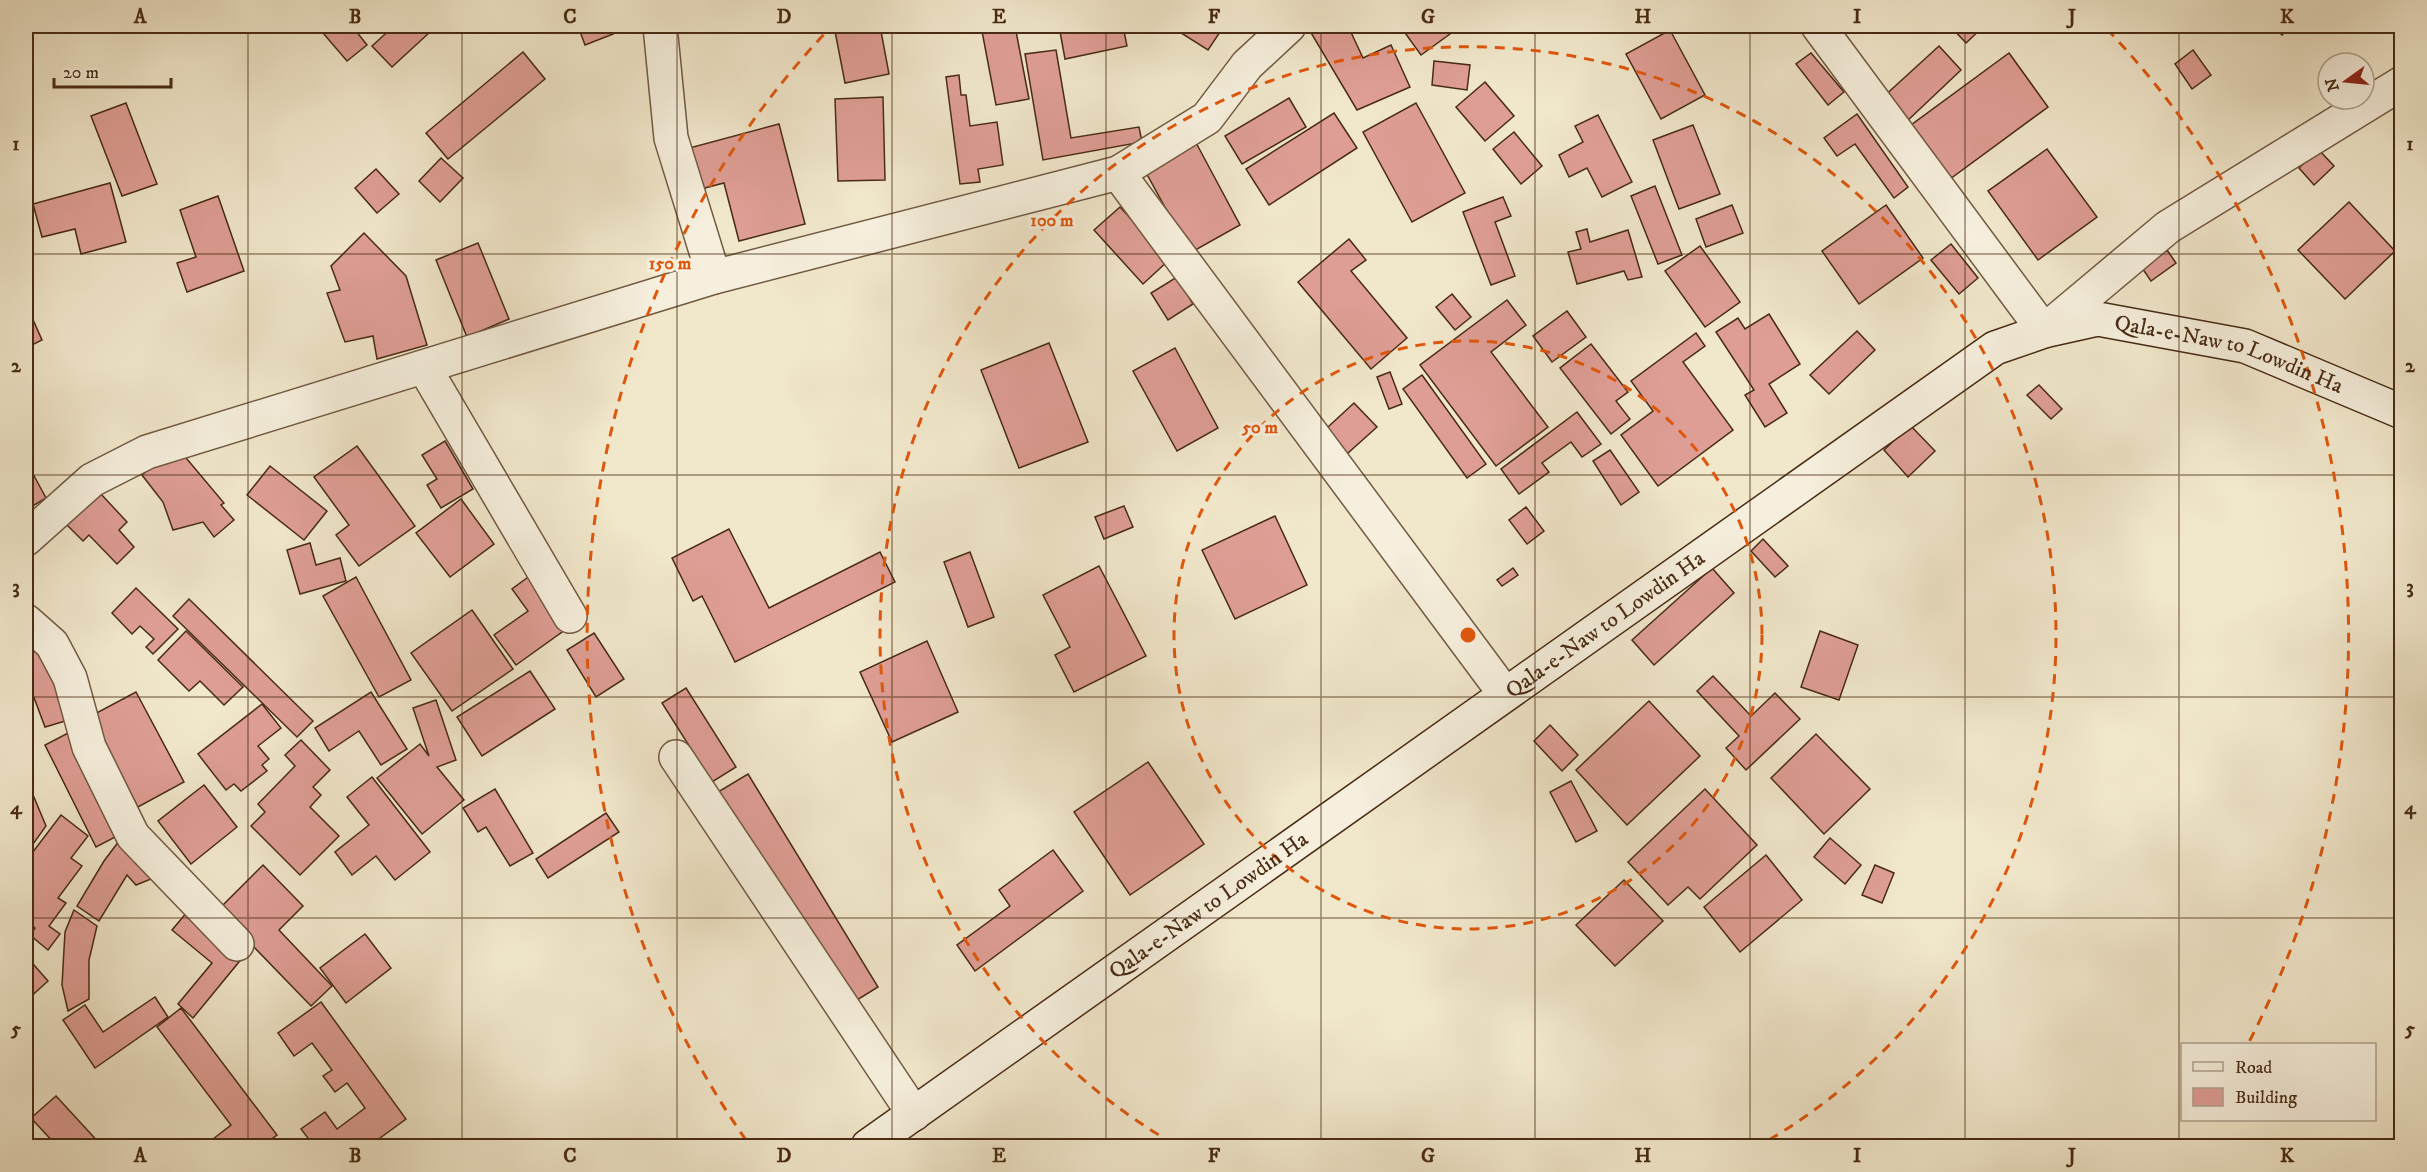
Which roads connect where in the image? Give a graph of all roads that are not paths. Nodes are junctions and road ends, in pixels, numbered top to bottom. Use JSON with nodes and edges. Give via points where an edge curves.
{"nodes":[{"id":1,"x":660,"y":26,"type":"edge"},
{"id":2,"x":1289,"y":26,"type":"edge"},
{"id":3,"x":1818,"y":26,"type":"edge"},
{"id":4,"x":2402,"y":83,"type":"edge"},
{"id":5,"x":1118,"y":173,"type":"junction"},
{"id":6,"x":714,"y":278,"type":"junction"},
{"id":7,"x":2044,"y":331,"type":"junction"},
{"id":8,"x":424,"y":367,"type":"junction"},
{"id":9,"x":2402,"y":412,"type":"edge"},
{"id":10,"x":26,"y":539,"type":"edge"},
{"id":11,"x":570,"y":616,"type":"dead end"},
{"id":12,"x":26,"y":621,"type":"edge"},
{"id":13,"x":1505,"y":694,"type":"junction"},
{"id":14,"x":676,"y":757,"type":"dead end"},
{"id":15,"x":237,"y":944,"type":"dead end"},
{"id":16,"x":914,"y":1114,"type":"junction"},
{"id":17,"x":868,"y":1146,"type":"edge"}],
"edges":[{"from":1,"to":6,"type":"street","via":[[671,138]]},
{"from":2,"to":5,"type":"street","via":[[1247,65],[1207,118]]},
{"from":3,"to":7,"type":"street"},
{"from":4,"to":7,"type":"street","via":[[2168,227]]},
{"from":5,"to":6,"type":"street"},
{"from":5,"to":13,"type":"street"},
{"from":6,"to":8,"type":"street"},
{"from":7,"to":9,"type":"street","name":"Qala-e-Naw to Lowdin Ha","via":[[2098,319],[2245,346]]},
{"from":7,"to":13,"type":"street","name":"Qala-e-Naw to Lowdin Ha","via":[[1995,348]]},
{"from":8,"to":10,"type":"street","via":[[147,452],[92,480]]},
{"from":8,"to":11,"type":"street"},
{"from":12,"to":15,"type":"street","via":[[52,644],[70,678],[89,747],[133,836]]},
{"from":13,"to":16,"type":"street","name":"Qala-e-Naw to Lowdin Ha"},
{"from":14,"to":16,"type":"street"},
{"from":16,"to":17,"type":"street","name":"Qala-e-Naw to Lowdin Ha"}]}
